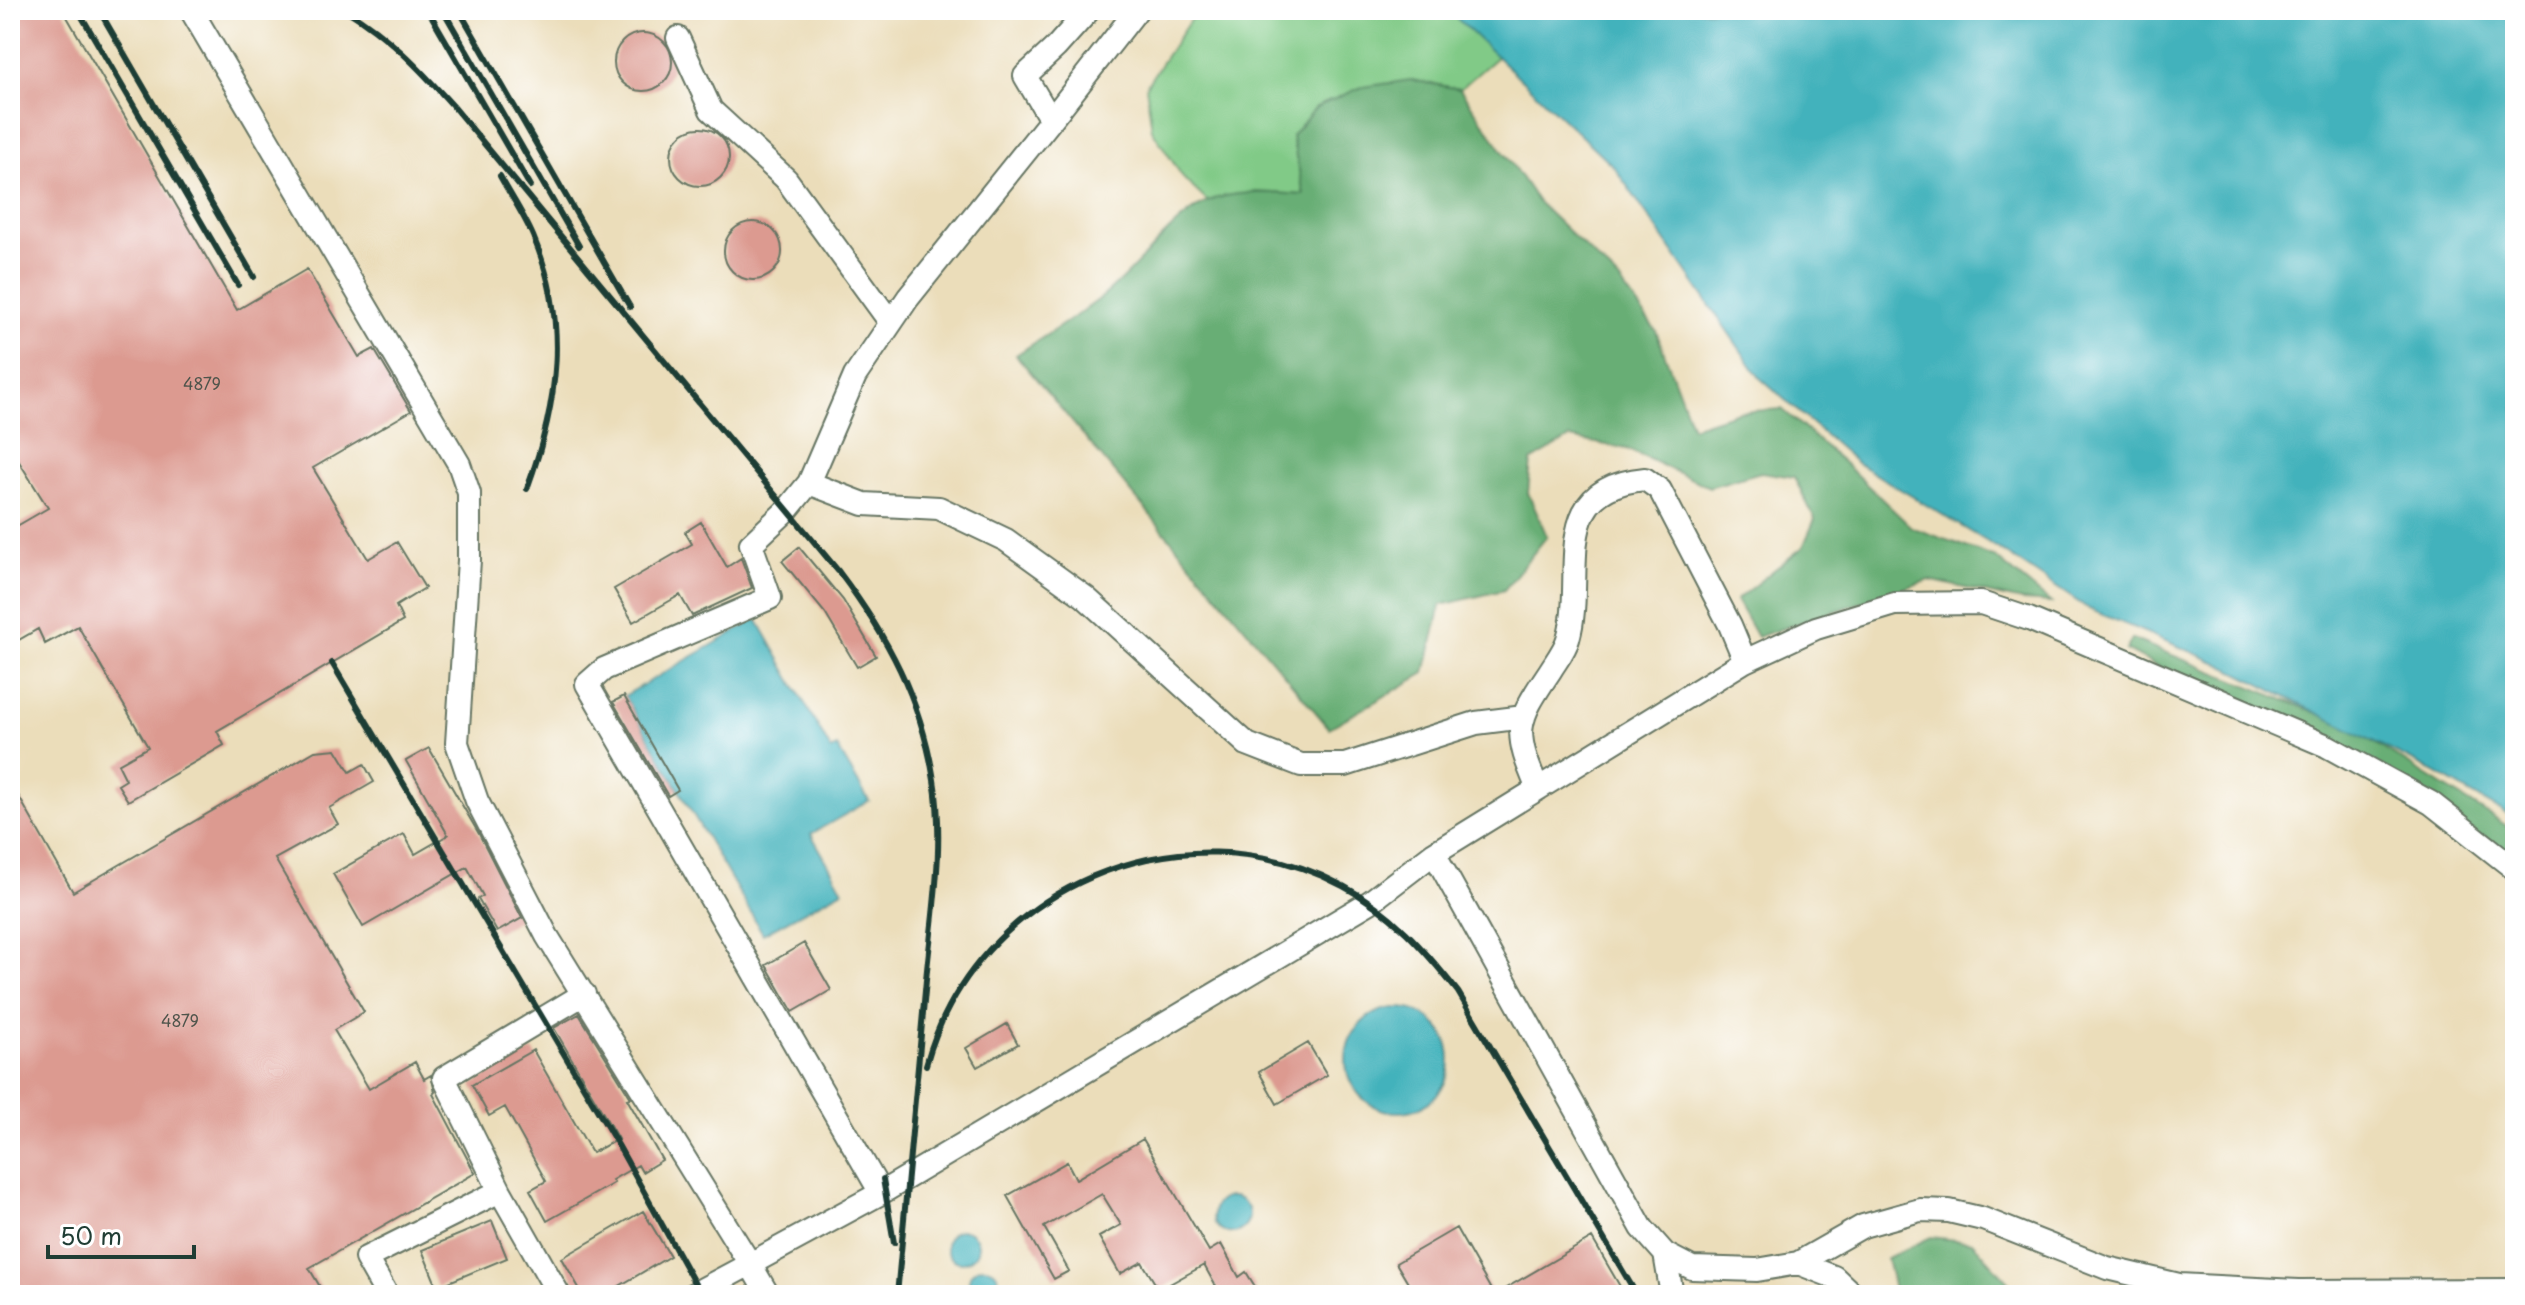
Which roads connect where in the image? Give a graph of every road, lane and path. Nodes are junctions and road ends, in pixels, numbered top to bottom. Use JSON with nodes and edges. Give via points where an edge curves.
{"nodes":[{"id":1,"x":191,"y":10,"type":"edge"},
{"id":2,"x":1089,"y":10,"type":"edge"},
{"id":3,"x":1137,"y":10,"type":"edge"},
{"id":4,"x":678,"y":38,"type":"dead end"},
{"id":5,"x":1051,"y":120,"type":"junction"},
{"id":6,"x":891,"y":323,"type":"junction"},
{"id":7,"x":809,"y":483,"type":"junction"},
{"id":8,"x":1745,"y":661,"type":"junction"},
{"id":9,"x":1524,"y":717,"type":"junction"},
{"id":10,"x":1538,"y":789,"type":"junction"},
{"id":11,"x":1434,"y":853,"type":"junction"},
{"id":12,"x":2515,"y":869,"type":"edge"},
{"id":13,"x":584,"y":994,"type":"junction"},
{"id":14,"x":500,"y":1191,"type":"junction"},
{"id":15,"x":881,"y":1193,"type":"junction"},
{"id":16,"x":1665,"y":1254,"type":"junction"},
{"id":17,"x":1798,"y":1263,"type":"junction"},
{"id":18,"x":750,"y":1264,"type":"junction"},
{"id":19,"x":2515,"y":1290,"type":"edge"},
{"id":20,"x":387,"y":1295,"type":"edge"},
{"id":21,"x":559,"y":1295,"type":"edge"},
{"id":22,"x":692,"y":1295,"type":"edge"},
{"id":23,"x":768,"y":1295,"type":"edge"},
{"id":24,"x":1672,"y":1295,"type":"edge"},
{"id":25,"x":1853,"y":1295,"type":"edge"}],
"edges":[{"from":1,"to":13,"type":"lane","via":[[459,464],[469,493],[469,560],[457,743],[477,801],[547,936]]},
{"from":2,"to":5,"type":"lane","via":[[1025,76]]},
{"from":3,"to":5,"type":"lane"},
{"from":4,"to":6,"type":"lane","via":[[711,110],[786,179]]},
{"from":5,"to":6,"type":"lane"},
{"from":6,"to":7,"type":"lane","via":[[855,376]]},
{"from":7,"to":9,"type":"lane","via":[[864,504],[939,508],[1006,540],[1085,597],[1247,744],[1301,765],[1345,765],[1476,723]]},
{"from":7,"to":15,"type":"lane","via":[[751,544],[770,598],[604,669],[587,684]]},
{"from":8,"to":9,"type":"lane","via":[[1660,490],[1645,479],[1623,481],[1606,487],[1585,508],[1574,559],[1568,643]]},
{"from":8,"to":10,"type":"lane"},
{"from":8,"to":12,"type":"lane","via":[[1816,628],[1895,604],[1981,603],[2327,746],[2431,803]]},
{"from":9,"to":10,"type":"lane","via":[[1522,744]]},
{"from":10,"to":11,"type":"lane"},
{"from":11,"to":15,"type":"lane","via":[[1370,902]]},
{"from":11,"to":16,"type":"lane","via":[[1642,1228]]},
{"from":13,"to":14,"type":"lane","via":[[444,1078]]},
{"from":13,"to":18,"type":"lane"},
{"from":14,"to":20,"type":"lane","via":[[366,1258]]},
{"from":14,"to":21,"type":"lane"},
{"from":15,"to":18,"type":"lane"},
{"from":16,"to":17,"type":"lane","via":[[1692,1268],[1757,1270]]},
{"from":16,"to":24,"type":"lane"},
{"from":17,"to":19,"type":"lane","via":[[1863,1226],[1920,1210],[1949,1211],[1983,1219],[2107,1268],[2179,1285],[2299,1291]]},
{"from":17,"to":25,"type":"lane","via":[[1834,1277]]},
{"from":18,"to":22,"type":"lane"},
{"from":18,"to":23,"type":"lane"}]}
